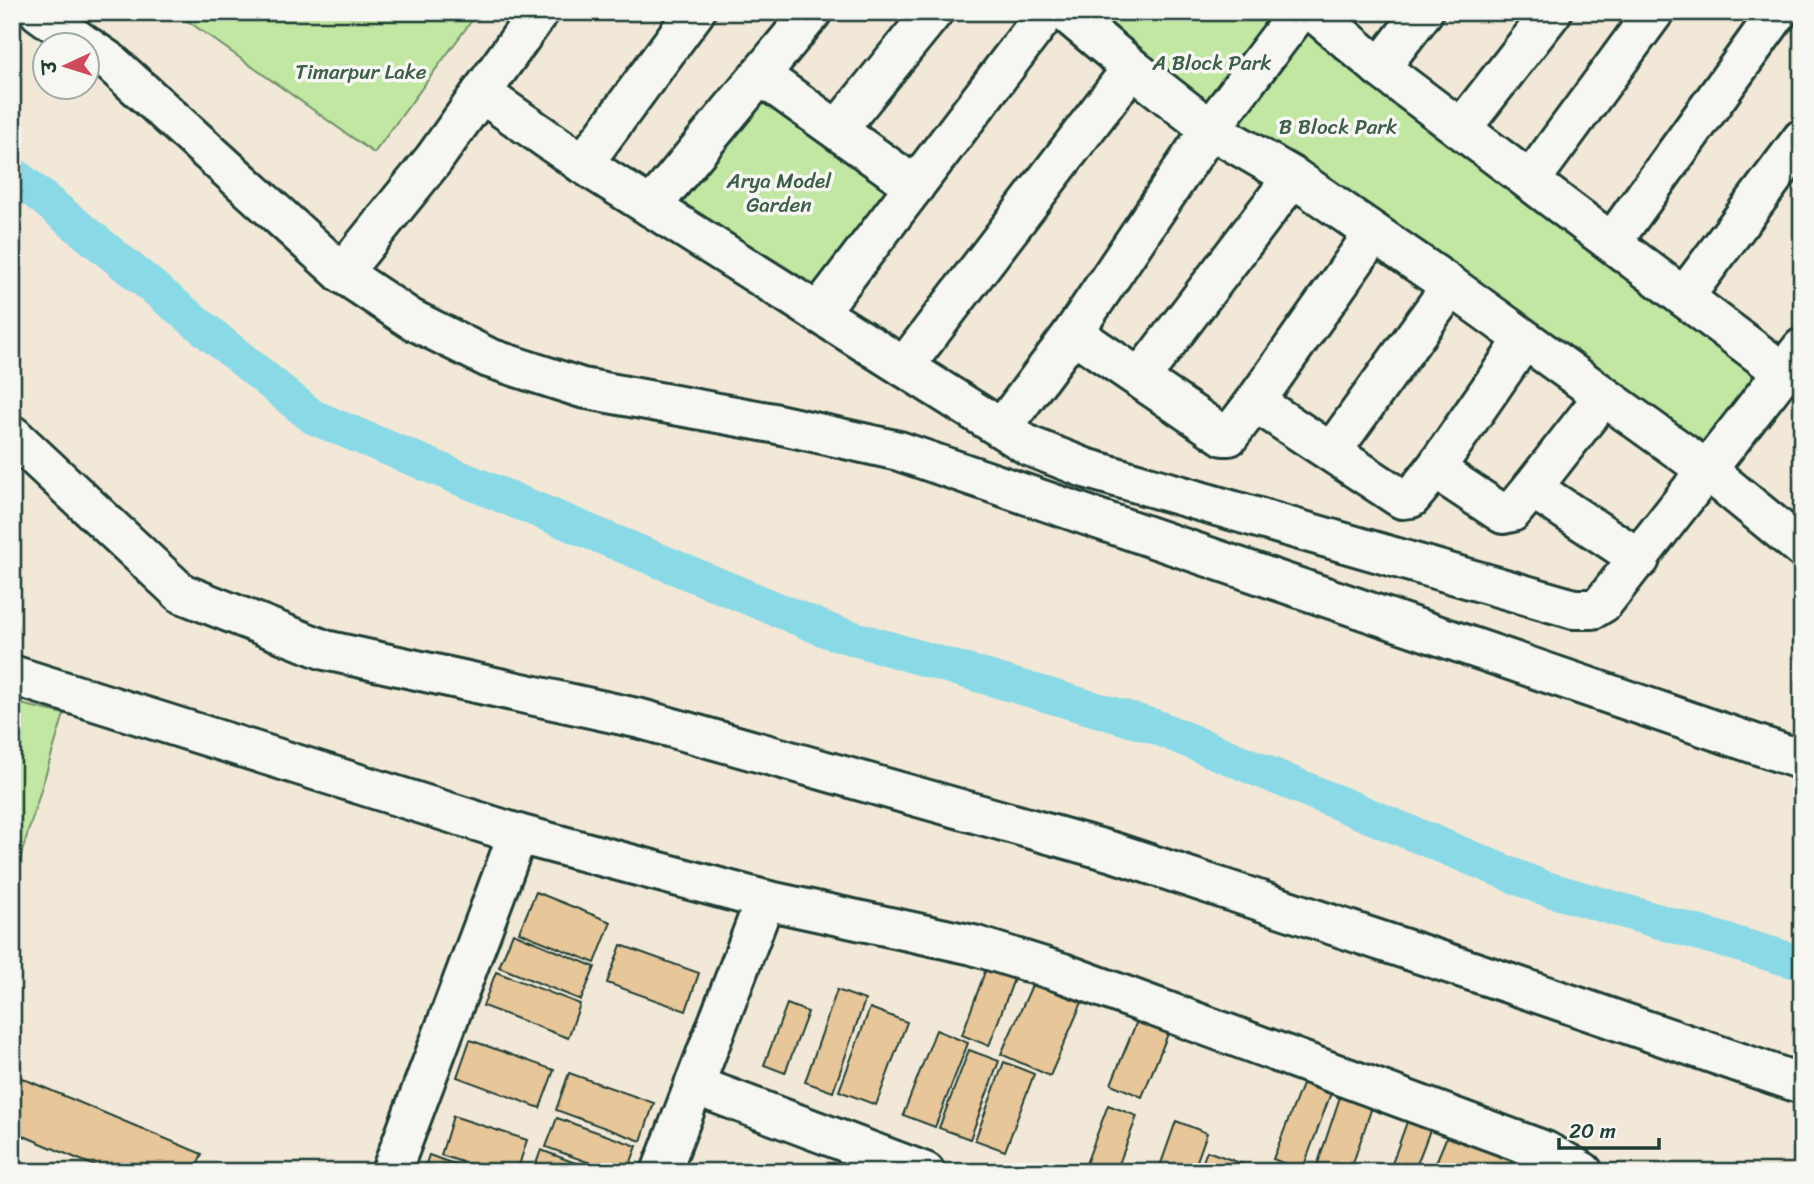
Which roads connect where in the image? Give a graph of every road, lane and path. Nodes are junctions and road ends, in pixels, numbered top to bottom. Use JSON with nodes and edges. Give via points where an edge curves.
{"nodes":[{"id":1,"x":539,"y":12,"type":"edge"},
{"id":2,"x":695,"y":12,"type":"edge"},
{"id":3,"x":812,"y":12,"type":"edge"},
{"id":4,"x":933,"y":12,"type":"edge"},
{"id":5,"x":1047,"y":12,"type":"edge"},
{"id":6,"x":1065,"y":12,"type":"edge"},
{"id":7,"x":1299,"y":12,"type":"edge"},
{"id":8,"x":1314,"y":12,"type":"edge"},
{"id":9,"x":1423,"y":12,"type":"edge"},
{"id":10,"x":1552,"y":12,"type":"edge"},
{"id":11,"x":1654,"y":12,"type":"edge"},
{"id":12,"x":1777,"y":13,"type":"edge"},
{"id":13,"x":51,"y":16,"type":"edge"},
{"id":14,"x":70,"y":32,"type":"edge"},
{"id":15,"x":102,"y":56,"type":"edge"},
{"id":16,"x":1132,"y":68,"type":"junction"},
{"id":17,"x":1380,"y":68,"type":"junction"},
{"id":18,"x":760,"y":75,"type":"junction"},
{"id":19,"x":481,"y":93,"type":"junction"},
{"id":20,"x":838,"y":129,"type":"junction"},
{"id":21,"x":1210,"y":129,"type":"junction"},
{"id":22,"x":1461,"y":129,"type":"junction"},
{"id":23,"x":1802,"y":139,"type":"edge"},
{"id":24,"x":583,"y":164,"type":"junction"},
{"id":25,"x":1293,"y":177,"type":"junction"},
{"id":26,"x":1530,"y":181,"type":"junction"},
{"id":27,"x":915,"y":186,"type":"junction"},
{"id":28,"x":651,"y":207,"type":"junction"},
{"id":29,"x":1374,"y":233,"type":"junction"},
{"id":30,"x":1612,"y":242,"type":"junction"},
{"id":31,"x":342,"y":274,"type":"junction"},
{"id":32,"x":1451,"y":286,"type":"junction"},
{"id":33,"x":1684,"y":297,"type":"junction"},
{"id":34,"x":818,"y":313,"type":"junction"},
{"id":35,"x":1073,"y":332,"type":"junction"},
{"id":36,"x":1524,"y":340,"type":"junction"},
{"id":37,"x":1793,"y":360,"type":"edge"},
{"id":38,"x":904,"y":367,"type":"junction"},
{"id":39,"x":1140,"y":378,"type":"junction"},
{"id":40,"x":1603,"y":397,"type":"junction"},
{"id":41,"x":1255,"y":402,"type":"junction"},
{"id":42,"x":1002,"y":428,"type":"junction"},
{"id":43,"x":12,"y":435,"type":"edge"},
{"id":44,"x":1332,"y":451,"type":"junction"},
{"id":45,"x":1435,"y":469,"type":"junction"},
{"id":46,"x":1708,"y":471,"type":"junction"},
{"id":47,"x":1532,"y":488,"type":"junction"},
{"id":48,"x":1798,"y":537,"type":"edge"},
{"id":49,"x":1640,"y":559,"type":"junction"},
{"id":50,"x":12,"y":676,"type":"edge"},
{"id":51,"x":1802,"y":760,"type":"edge"},
{"id":52,"x":518,"y":834,"type":"junction"},
{"id":53,"x":765,"y":901,"type":"junction"},
{"id":54,"x":1802,"y":1084,"type":"edge"},
{"id":55,"x":694,"y":1085,"type":"junction"},
{"id":56,"x":858,"y":1160,"type":"edge"},
{"id":57,"x":1540,"y":1161,"type":"edge"},
{"id":58,"x":391,"y":1172,"type":"edge"},
{"id":59,"x":661,"y":1172,"type":"edge"},
{"id":60,"x":925,"y":1172,"type":"edge"},
{"id":61,"x":1583,"y":1172,"type":"edge"}],
"edges":[{"from":1,"to":19,"type":"street"},
{"from":2,"to":24,"type":"street"},
{"from":3,"to":18,"type":"street"},
{"from":4,"to":20,"type":"street"},
{"from":5,"to":27,"type":"street"},
{"from":6,"to":16,"type":"street"},
{"from":7,"to":21,"type":"street"},
{"from":8,"to":17,"type":"street"},
{"from":9,"to":17,"type":"street"},
{"from":10,"to":22,"type":"street"},
{"from":11,"to":26,"type":"street"},
{"from":12,"to":30,"type":"street"},
{"from":13,"to":14,"type":"street"},
{"from":15,"to":31,"type":"street"},
{"from":16,"to":21,"type":"street"},
{"from":16,"to":38,"type":"street"},
{"from":17,"to":22,"type":"street"},
{"from":18,"to":20,"type":"street"},
{"from":18,"to":28,"type":"street"},
{"from":19,"to":24,"type":"street"},
{"from":19,"to":31,"type":"street"},
{"from":20,"to":27,"type":"street"},
{"from":21,"to":25,"type":"street"},
{"from":21,"to":35,"type":"street"},
{"from":22,"to":26,"type":"street"},
{"from":23,"to":33,"type":"street"},
{"from":24,"to":28,"type":"street"},
{"from":25,"to":29,"type":"street"},
{"from":25,"to":39,"type":"street"},
{"from":26,"to":30,"type":"street"},
{"from":27,"to":34,"type":"street"},
{"from":28,"to":34,"type":"street"},
{"from":29,"to":32,"type":"street"},
{"from":29,"to":41,"type":"street"},
{"from":30,"to":33,"type":"street"},
{"from":31,"to":51,"type":"street","via":[[411,319],[489,358],[582,388],[773,422],[899,451]]},
{"from":32,"to":36,"type":"street"},
{"from":32,"to":44,"type":"street"},
{"from":33,"to":37,"type":"street"},
{"from":34,"to":38,"type":"street"},
{"from":35,"to":39,"type":"street"},
{"from":35,"to":42,"type":"street"},
{"from":36,"to":40,"type":"street"},
{"from":36,"to":45,"type":"street"},
{"from":37,"to":46,"type":"street"},
{"from":38,"to":42,"type":"street"},
{"from":39,"to":41,"type":"street","via":[[1225,436]]},
{"from":40,"to":46,"type":"street"},
{"from":40,"to":47,"type":"street"},
{"from":41,"to":44,"type":"street"},
{"from":42,"to":49,"type":"street","via":[[1029,446],[1085,468],[1574,609],[1593,609],[1603,603]]},
{"from":43,"to":54,"type":"street","via":[[181,593],[325,650],[641,719],[1113,852]]},
{"from":44,"to":45,"type":"street","via":[[1405,500]]},
{"from":45,"to":47,"type":"street","via":[[1503,514],[1512,512]]},
{"from":46,"to":48,"type":"street"},
{"from":46,"to":49,"type":"street"},
{"from":47,"to":49,"type":"street"},
{"from":50,"to":52,"type":"street"},
{"from":52,"to":53,"type":"street"},
{"from":52,"to":58,"type":"street"},
{"from":53,"to":55,"type":"street"},
{"from":53,"to":57,"type":"street","via":[[973,945],[1063,973]]},
{"from":55,"to":56,"type":"street"},
{"from":55,"to":59,"type":"street"},
{"from":56,"to":60,"type":"street"},
{"from":57,"to":61,"type":"street"}]}
